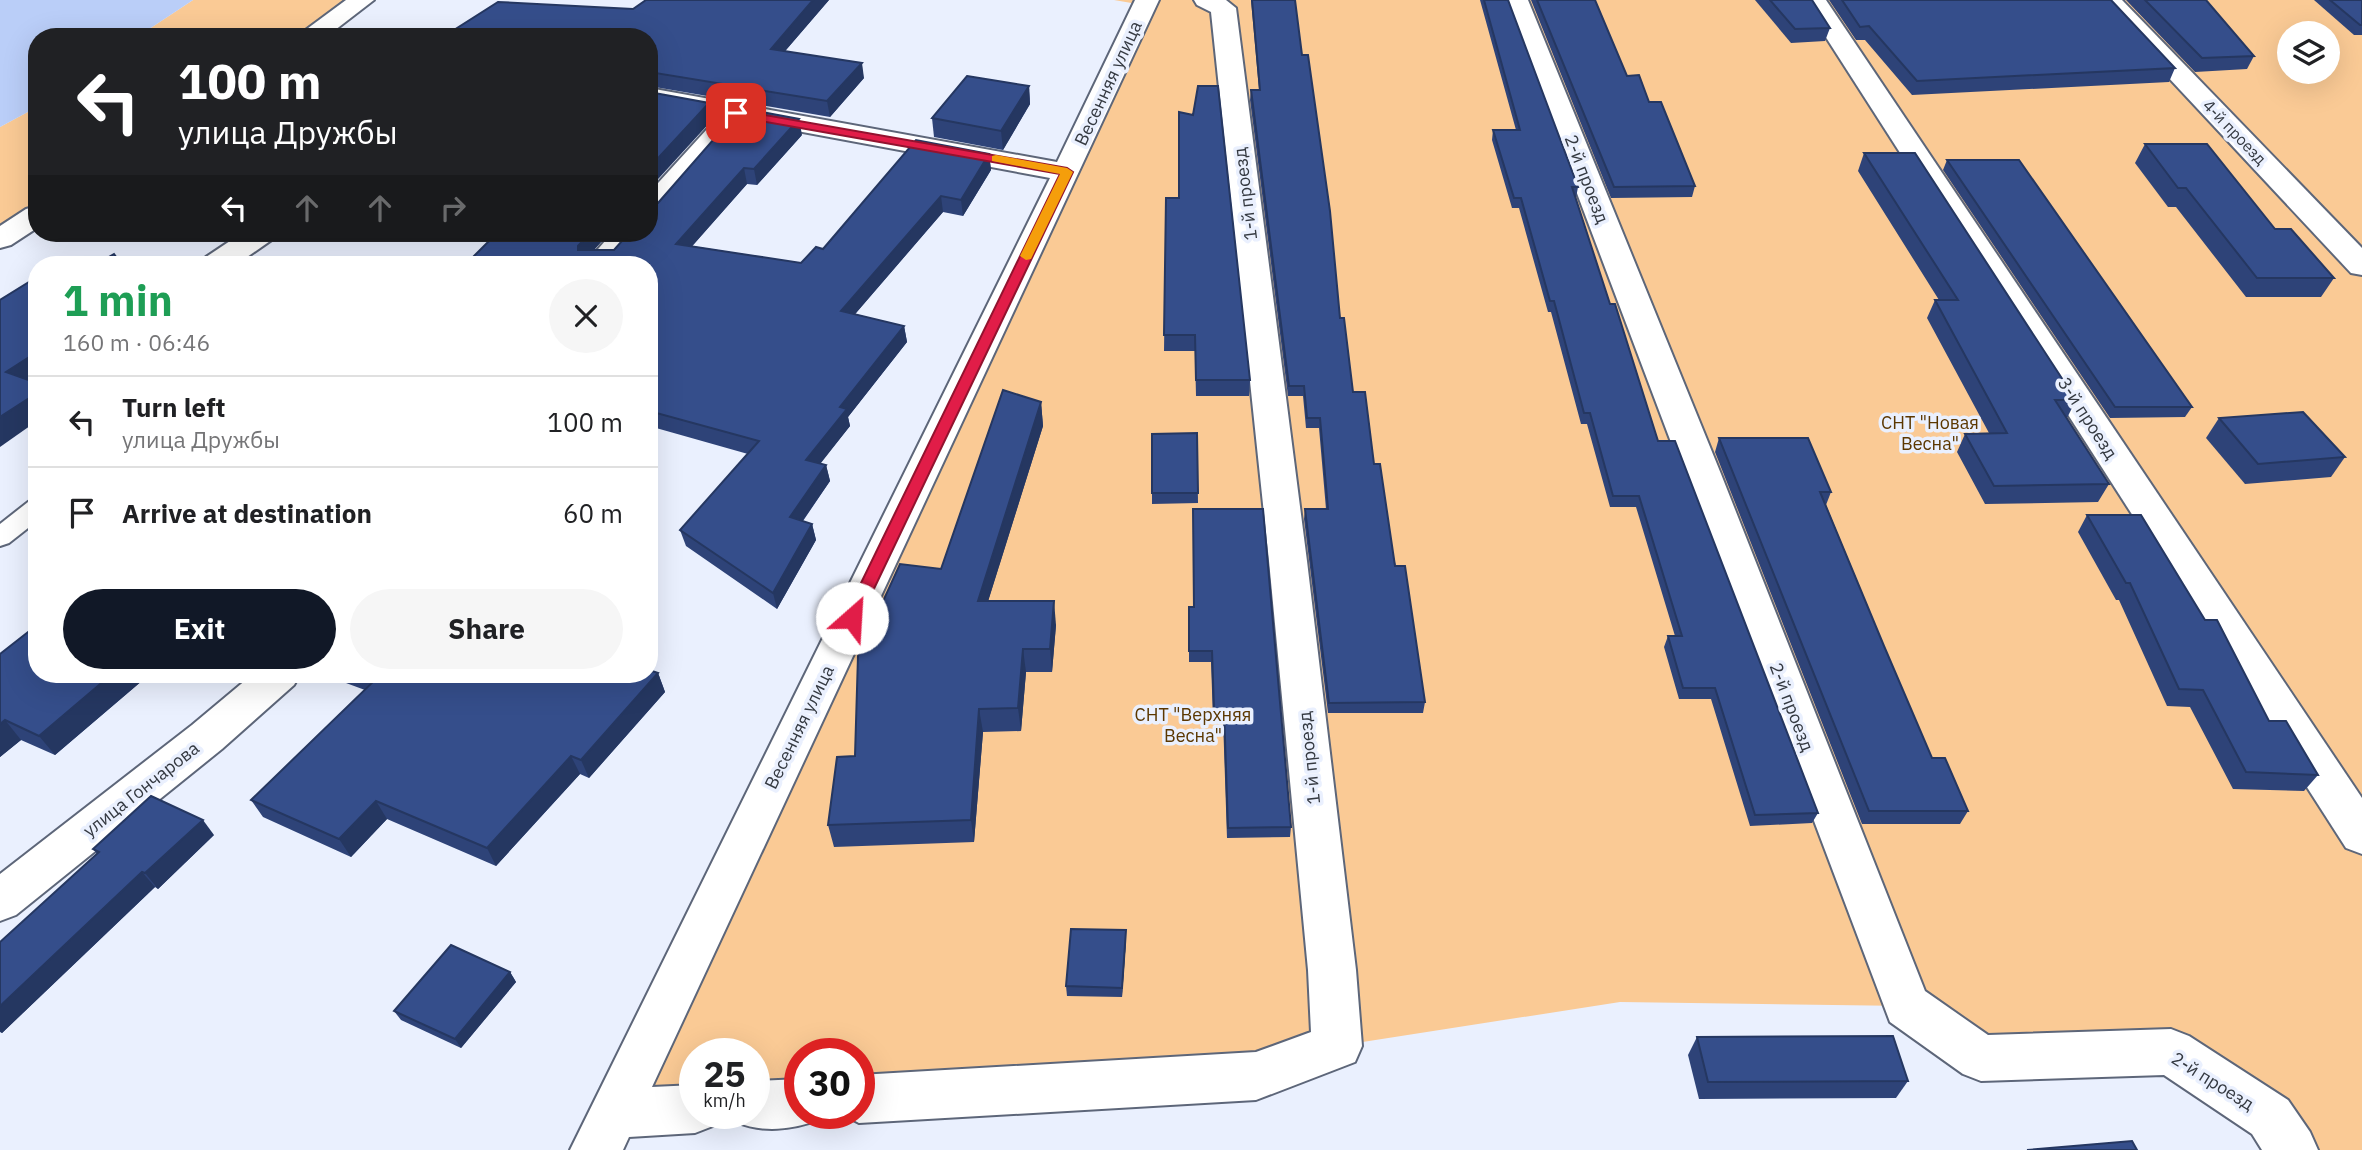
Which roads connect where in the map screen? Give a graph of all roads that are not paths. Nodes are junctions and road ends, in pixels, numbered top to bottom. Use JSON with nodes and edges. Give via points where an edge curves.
{"nodes":[{"id":1,"x":362,"y":0,"type":"edge"},
{"id":2,"x":1206,"y":0,"type":"edge"},
{"id":3,"x":1516,"y":0,"type":"edge"},
{"id":4,"x":1814,"y":0,"type":"edge"},
{"id":5,"x":2108,"y":0,"type":"edge"},
{"id":6,"x":1138,"y":2,"type":"edge"},
{"id":7,"x":322,"y":28,"type":"edge"},
{"id":8,"x":658,"y":98,"type":"edge"},
{"id":9,"x":736,"y":113,"type":"junction"},
{"id":10,"x":1067,"y":172,"type":"junction"},
{"id":11,"x":658,"y":201,"type":"edge"},
{"id":12,"x":28,"y":221,"type":"edge"},
{"id":13,"x":0,"y":239,"type":"edge"},
{"id":14,"x":249,"y":242,"type":"edge"},
{"id":15,"x":621,"y":242,"type":"edge"},
{"id":16,"x":229,"y":256,"type":"edge"},
{"id":17,"x":607,"y":256,"type":"edge"},
{"id":18,"x":2362,"y":266,"type":"edge"},
{"id":19,"x":28,"y":515,"type":"edge"},
{"id":20,"x":0,"y":537,"type":"edge"},
{"id":21,"x":270,"y":683,"type":"edge"},
{"id":22,"x":2362,"y":835,"type":"edge"},
{"id":23,"x":0,"y":901,"type":"edge"},
{"id":24,"x":875,"y":1098,"type":"edge"},
{"id":25,"x":679,"y":1113,"type":"edge"},
{"id":26,"x":604,"y":1132,"type":"edge"},
{"id":27,"x":2292,"y":1150,"type":"edge"}],
"edges":[{"from":1,"to":7,"type":"street"},
{"from":2,"to":24,"type":"street","name":"1-й проезд","via":[[1223,8],[1290,575],[1337,1046],[1256,1076]]},
{"from":3,"to":27,"type":"street","name":"2-й проезд","via":[[1907,1006],[1981,1058],[2171,1052],[2270,1117]]},
{"from":4,"to":22,"type":"street","name":"3-й проезд"},
{"from":5,"to":18,"type":"street","name":"4-й проезд"},
{"from":6,"to":10,"type":"street","name":"Весенняя улица"},
{"from":8,"to":9,"type":"street"},
{"from":9,"to":10,"type":"street"},
{"from":9,"to":11,"type":"street"},
{"from":10,"to":26,"type":"street","name":"Весенняя улица"},
{"from":12,"to":13,"type":"street"},
{"from":14,"to":16,"type":"street"},
{"from":15,"to":17,"type":"street"},
{"from":19,"to":20,"type":"lane"},
{"from":21,"to":23,"type":"street","name":"улица Гончарова"},
{"from":25,"to":26,"type":"street"}]}
